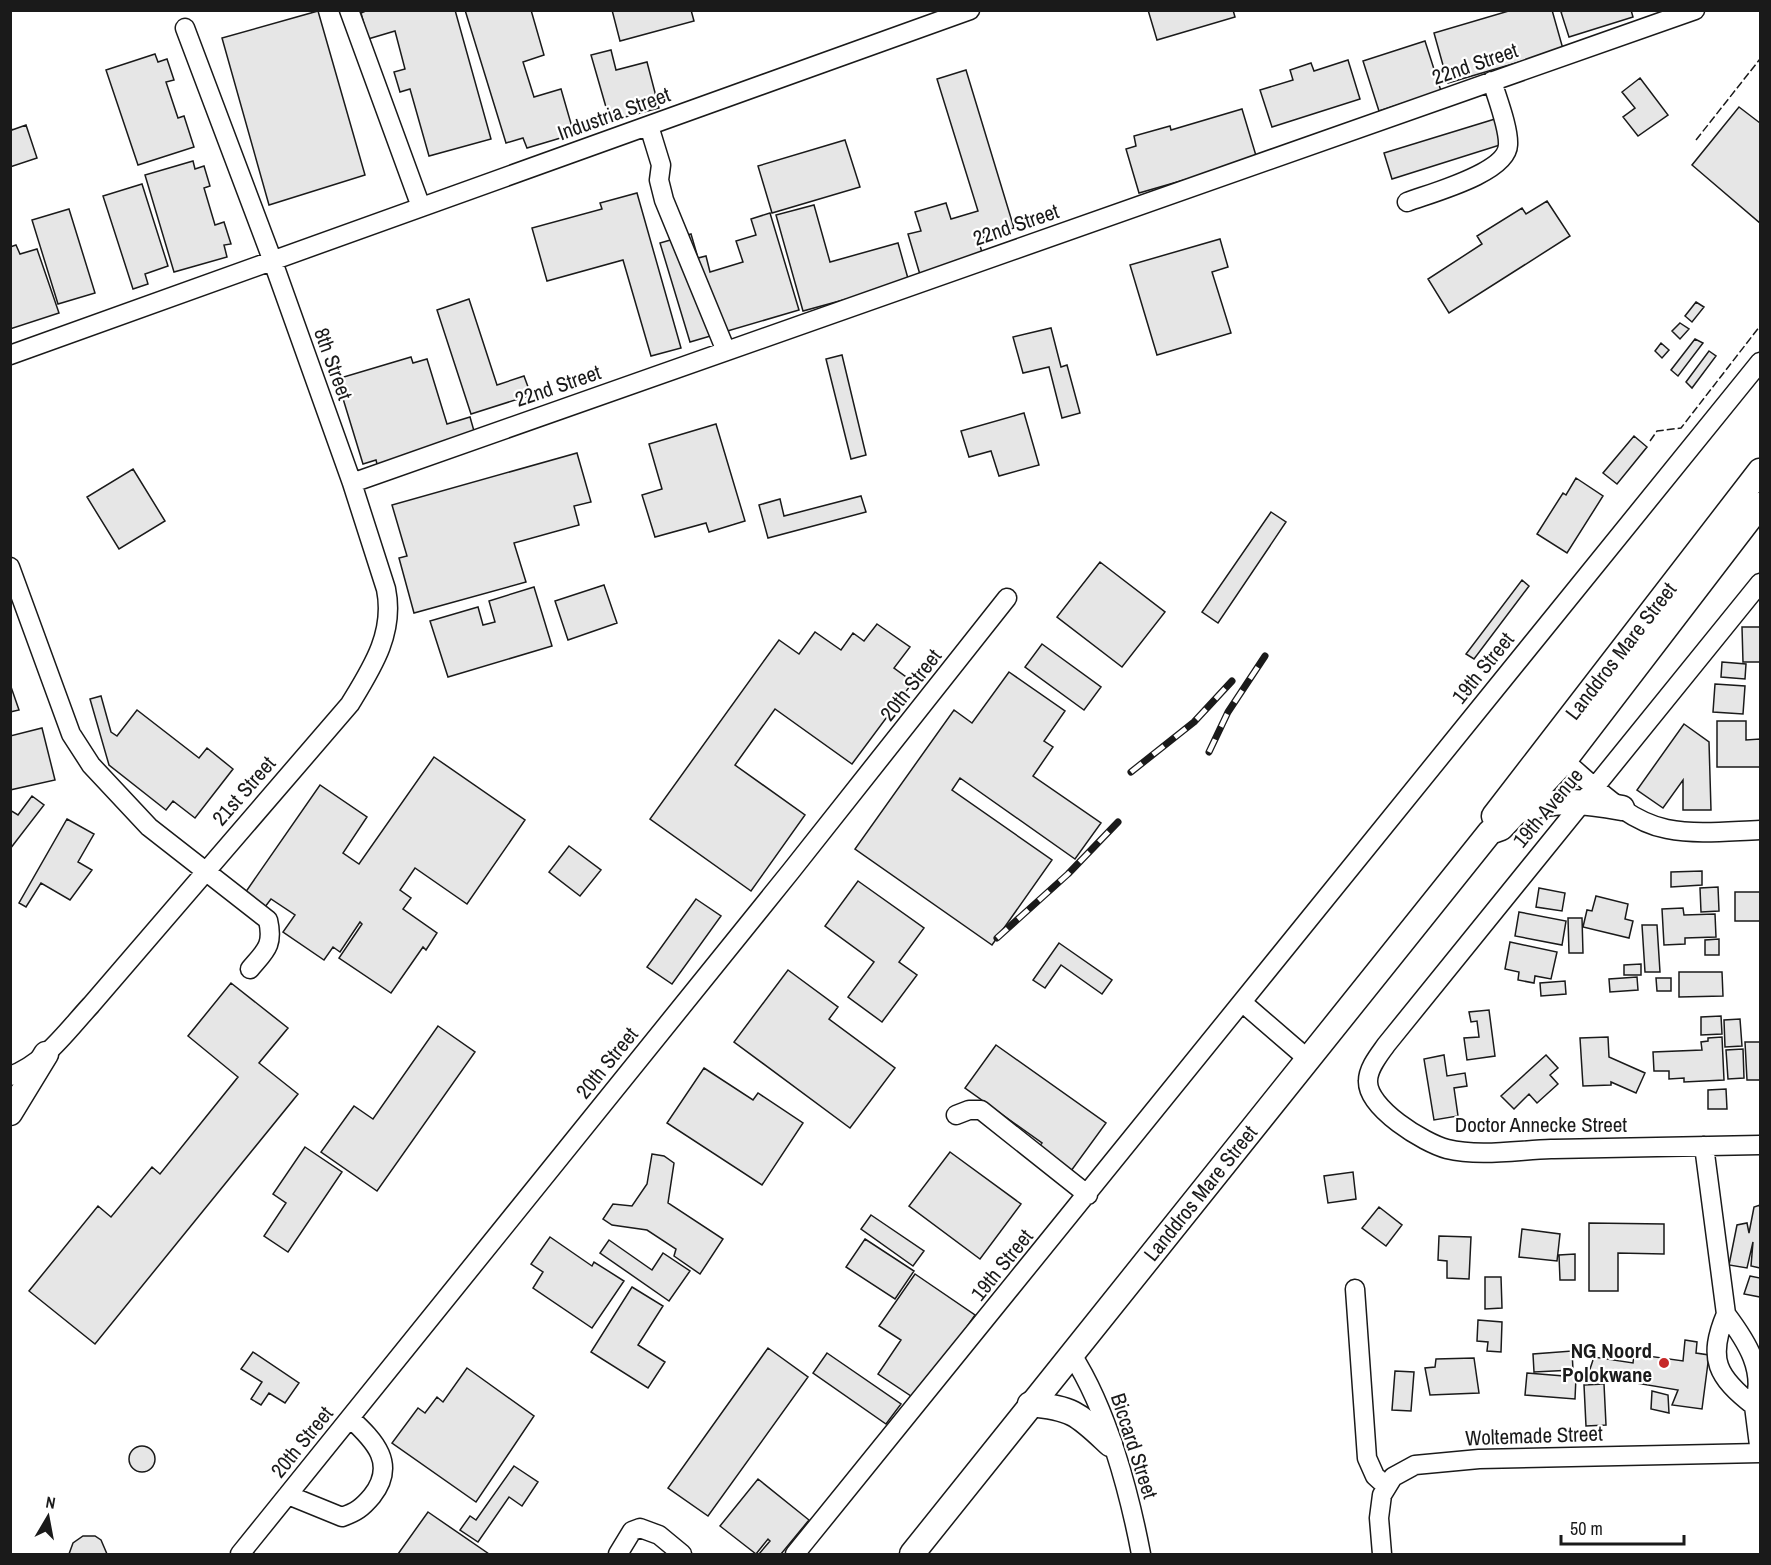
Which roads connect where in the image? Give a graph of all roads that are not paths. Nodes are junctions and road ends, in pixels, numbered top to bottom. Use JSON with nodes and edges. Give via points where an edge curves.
{"nodes":[{"id":1,"x":349,"y":10,"type":"edge"},
{"id":2,"x":970,"y":10,"type":"edge"},
{"id":3,"x":1695,"y":10,"type":"edge"},
{"id":4,"x":185,"y":28,"type":"dead end"},
{"id":5,"x":1492,"y":81,"type":"junction"},
{"id":6,"x":649,"y":126,"type":"junction"},
{"id":7,"x":1407,"y":202,"type":"dead end"},
{"id":8,"x":422,"y":207,"type":"junction"},
{"id":9,"x":272,"y":260,"type":"junction"},
{"id":10,"x":726,"y":351,"type":"junction"},
{"id":11,"x":10,"y":355,"type":"edge"},
{"id":12,"x":1761,"y":362,"type":"edge"},
{"id":13,"x":1761,"y":471,"type":"edge"},
{"id":14,"x":352,"y":483,"type":"junction"},
{"id":15,"x":1761,"y":505,"type":"edge"},
{"id":16,"x":10,"y":567,"type":"edge"},
{"id":17,"x":1761,"y":583,"type":"edge"},
{"id":18,"x":1007,"y":598,"type":"dead end"},
{"id":19,"x":1556,"y":754,"type":"junction"},
{"id":20,"x":1589,"y":793,"type":"junction"},
{"id":21,"x":1622,"y":808,"type":"joint"},
{"id":22,"x":1518,"y":811,"type":"junction"},
{"id":23,"x":1761,"y":830,"type":"edge"},
{"id":24,"x":1490,"y":832,"type":"junction"},
{"id":25,"x":204,"y":871,"type":"junction"},
{"id":26,"x":249,"y":969,"type":"dead end"},
{"id":27,"x":1243,"y":1003,"type":"junction"},
{"id":28,"x":46,"y":1054,"type":"junction"},
{"id":29,"x":1309,"y":1060,"type":"junction"},
{"id":30,"x":1373,"y":1064,"type":"joint"},
{"id":31,"x":10,"y":1076,"type":"edge"},
{"id":32,"x":10,"y":1113,"type":"edge"},
{"id":33,"x":956,"y":1115,"type":"dead end"},
{"id":34,"x":1761,"y":1144,"type":"edge"},
{"id":35,"x":1704,"y":1146,"type":"junction"},
{"id":36,"x":1088,"y":1195,"type":"junction"},
{"id":37,"x":1355,"y":1289,"type":"dead end"},
{"id":38,"x":1726,"y":1314,"type":"junction"},
{"id":39,"x":1072,"y":1356,"type":"junction"},
{"id":40,"x":1030,"y":1404,"type":"junction"},
{"id":41,"x":1757,"y":1411,"type":"edge"},
{"id":42,"x":350,"y":1418,"type":"junction"},
{"id":43,"x":1110,"y":1443,"type":"junction"},
{"id":44,"x":1760,"y":1453,"type":"edge"},
{"id":45,"x":1386,"y":1486,"type":"junction"},
{"id":46,"x":288,"y":1495,"type":"junction"},
{"id":47,"x":240,"y":1554,"type":"edge"},
{"id":48,"x":618,"y":1554,"type":"edge"},
{"id":49,"x":682,"y":1554,"type":"edge"},
{"id":50,"x":795,"y":1554,"type":"edge"},
{"id":51,"x":912,"y":1554,"type":"edge"},
{"id":52,"x":1141,"y":1554,"type":"edge"},
{"id":53,"x":1382,"y":1554,"type":"edge"}],
"edges":[{"from":1,"to":8,"type":"street"},
{"from":2,"to":6,"type":"street","name":"Industria Street"},
{"from":3,"to":5,"type":"street","name":"22nd Street"},
{"from":4,"to":9,"type":"street","name":"8th Street"},
{"from":5,"to":7,"type":"street","via":[[1508,145],[1504,159],[1491,169]]},
{"from":5,"to":10,"type":"street","name":"22nd Street"},
{"from":6,"to":8,"type":"street","name":"Industria Street"},
{"from":6,"to":10,"type":"street","via":[[661,165],[659,180],[664,200]]},
{"from":8,"to":9,"type":"street","name":"Industria Street"},
{"from":9,"to":11,"type":"street","name":"Industria Street"},
{"from":9,"to":14,"type":"street","name":"8th Street"},
{"from":10,"to":14,"type":"street","name":"22nd Street"},
{"from":12,"to":27,"type":"street","name":"19th Street"},
{"from":13,"to":19,"type":"main road","name":"Landdros Mare Street"},
{"from":14,"to":25,"type":"street","name":"21st Street","via":[[390,606],[380,651],[350,704]]},
{"from":15,"to":19,"type":"main road","name":"Landdros Mare Street"},
{"from":16,"to":25,"type":"street","via":[[71,734],[91,765],[150,826]]},
{"from":17,"to":20,"type":"street","name":"19th Avenue"},
{"from":18,"to":42,"type":"street","name":"20th Street"},
{"from":19,"to":20,"type":"street"},
{"from":19,"to":22,"type":"main road","name":"Landdros Mare Street"},
{"from":19,"to":24,"type":"main road","name":"Landdros Mare Street","via":[[1490,822]]},
{"from":20,"to":21,"type":"main road"},
{"from":20,"to":22,"type":"main road"},
{"from":20,"to":30,"type":"street","name":"19th Avenue"},
{"from":21,"to":23,"type":"street","via":[[1666,829]]},
{"from":22,"to":24,"type":"main road","name":"Landdros Mare Street","via":[[1501,828]]},
{"from":24,"to":29,"type":"main road","name":"Landdros Mare Street"},
{"from":25,"to":26,"type":"street","via":[[268,920],[270,946]]},
{"from":25,"to":28,"type":"street","name":"21st Street"},
{"from":27,"to":29,"type":"street"},
{"from":27,"to":36,"type":"street","name":"19th Street"},
{"from":28,"to":31,"type":"street","name":"21st Street","via":[[29,1069]]},
{"from":28,"to":32,"type":"main road"},
{"from":29,"to":39,"type":"main road","name":"Landdros Mare Street"},
{"from":30,"to":35,"type":"street","name":"Doctor Annecke Street","via":[[1368,1080],[1370,1093],[1381,1106],[1405,1129],[1448,1149]]},
{"from":33,"to":36,"type":"street","via":[[981,1110]]},
{"from":34,"to":35,"type":"street","name":"Doctor Annecke Street"},
{"from":35,"to":38,"type":"street"},
{"from":36,"to":50,"type":"street","name":"19th Street"},
{"from":37,"to":45,"type":"street","via":[[1367,1458],[1375,1476]]},
{"from":38,"to":41,"type":"street","via":[[1752,1356],[1759,1391]]},
{"from":38,"to":41,"type":"street","via":[[1717,1335],[1715,1354],[1729,1384]]},
{"from":39,"to":40,"type":"main road","name":"Landdros Mare Street"},
{"from":39,"to":43,"type":"street","name":"Biccard Street","via":[[1088,1381]]},
{"from":40,"to":43,"type":"main road","via":[[1078,1414]]},
{"from":40,"to":51,"type":"main road","name":"Landdros Mare Street"},
{"from":41,"to":44,"type":"street"},
{"from":42,"to":46,"type":"street","name":"20th Street"},
{"from":42,"to":46,"type":"street","via":[[372,1438],[383,1459],[382,1483],[360,1511],[342,1517]]},
{"from":43,"to":52,"type":"street","name":"Biccard Street","via":[[1128,1496]]},
{"from":44,"to":45,"type":"street","name":"Woltemade Street","via":[[1435,1462],[1415,1465],[1393,1477]]},
{"from":45,"to":53,"type":"street","via":[[1379,1518]]},
{"from":46,"to":47,"type":"street","name":"20th Street"},
{"from":48,"to":49,"type":"street","via":[[632,1532],[640,1528],[659,1535]]}]}
